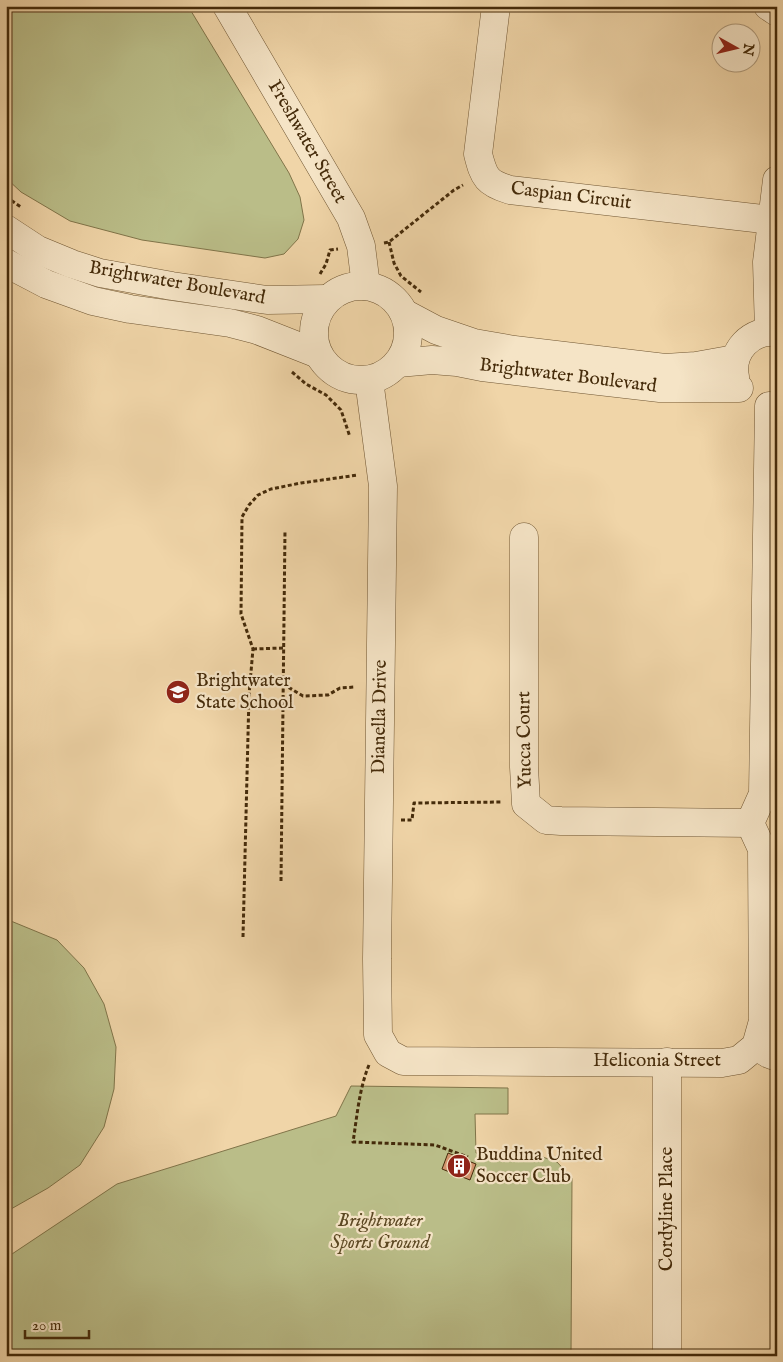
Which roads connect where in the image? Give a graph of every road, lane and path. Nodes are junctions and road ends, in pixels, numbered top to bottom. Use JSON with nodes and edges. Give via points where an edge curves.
{"nodes":[{"id":1,"x":227,"y":6,"type":"edge"},
{"id":2,"x":496,"y":6,"type":"edge"},
{"id":3,"x":768,"y":6,"type":"edge"},
{"id":4,"x":777,"y":12,"type":"edge"},
{"id":5,"x":483,"y":174,"type":"junction"},
{"id":6,"x":777,"y":180,"type":"edge"},
{"id":7,"x":6,"y":197,"type":"edge"},
{"id":8,"x":27,"y":212,"type":"dead end"},
{"id":9,"x":771,"y":220,"type":"junction"},
{"id":10,"x":6,"y":229,"type":"edge"},
{"id":11,"x":330,"y":250,"type":"dead end"},
{"id":12,"x":6,"y":263,"type":"edge"},
{"id":13,"x":366,"y":286,"type":"junction"},
{"id":14,"x":322,"y":287,"type":"junction"},
{"id":15,"x":413,"y":304,"type":"junction"},
{"id":16,"x":773,"y":331,"type":"edge"},
{"id":17,"x":318,"y":354,"type":"junction"},
{"id":18,"x":735,"y":359,"type":"junction"},
{"id":19,"x":398,"y":363,"type":"junction"},
{"id":20,"x":290,"y":370,"type":"dead end"},
{"id":21,"x":368,"y":380,"type":"junction"},
{"id":22,"x":740,"y":388,"type":"junction"},
{"id":23,"x":773,"y":406,"type":"edge"},
{"id":24,"x":345,"y":421,"type":"dead end"},
{"id":25,"x":358,"y":475,"type":"dead end"},
{"id":26,"x":285,"y":530,"type":"dead end"},
{"id":27,"x":524,"y":537,"type":"dead end"},
{"id":28,"x":772,"y":546,"type":"edge"},
{"id":29,"x":284,"y":648,"type":"junction"},
{"id":30,"x":253,"y":649,"type":"junction"},
{"id":31,"x":284,"y":684,"type":"junction"},
{"id":32,"x":355,"y":687,"type":"dead end"},
{"id":33,"x":505,"y":802,"type":"dead end"},
{"id":34,"x":379,"y":819,"type":"junction"},
{"id":35,"x":750,"y":823,"type":"junction"},
{"id":36,"x":281,"y":881,"type":"dead end"},
{"id":37,"x":243,"y":937,"type":"dead end"},
{"id":38,"x":766,"y":1051,"type":"edge"},
{"id":39,"x":379,"y":1058,"type":"junction"},
{"id":40,"x":667,"y":1062,"type":"junction"},
{"id":41,"x":468,"y":1157,"type":"dead end"},
{"id":42,"x":667,"y":1356,"type":"edge"}],
"edges":[{"from":1,"to":13,"type":"street","name":"Freshwater Street","via":[[351,218],[360,246]]},
{"from":2,"to":5,"type":"street","via":[[478,154]]},
{"from":3,"to":4,"type":"street"},
{"from":5,"to":9,"type":"street","name":"Caspian Circuit","via":[[496,186],[510,190]]},
{"from":5,"to":15,"type":"path","via":[[454,190],[389,242],[394,263]]},
{"from":6,"to":9,"type":"street"},
{"from":7,"to":8,"type":"path"},
{"from":9,"to":16,"type":"street","via":[[767,262]]},
{"from":10,"to":14,"type":"street","name":"Brightwater Boulevard","via":[[38,250],[100,273],[267,300]]},
{"from":11,"to":14,"type":"path","via":[[321,273]]},
{"from":12,"to":17,"type":"street","name":"Brightwater Boulevard","via":[[46,284],[93,301],[230,323]]},
{"from":13,"to":14,"type":"street","via":[[338,291]]},
{"from":13,"to":15,"type":"street"},
{"from":14,"to":17,"type":"street","via":[[314,325]]},
{"from":15,"to":18,"type":"street","name":"Brightwater Boulevard","via":[[436,330],[474,343],[514,350],[665,368]]},
{"from":15,"to":19,"type":"street","via":[[408,339]]},
{"from":16,"to":18,"type":"street","via":[[748,339]]},
{"from":17,"to":21,"type":"street","via":[[339,376]]},
{"from":18,"to":22,"type":"street","via":[[736,382]]},
{"from":19,"to":21,"type":"street","via":[[390,371]]},
{"from":19,"to":22,"type":"street","name":"Brightwater Boulevard","via":[[458,362],[660,388]]},
{"from":20,"to":24,"type":"path","via":[[326,395],[341,410]]},
{"from":21,"to":34,"type":"street","name":"Dianella Drive","via":[[383,486]]},
{"from":22,"to":23,"type":"street","via":[[758,404]]},
{"from":23,"to":28,"type":"street"},
{"from":25,"to":30,"type":"path","via":[[271,489],[258,495],[242,516],[241,614]]},
{"from":26,"to":29,"type":"path"},
{"from":27,"to":35,"type":"street","name":"Yucca Court","via":[[526,804],[546,820]]},
{"from":28,"to":35,"type":"street","via":[[764,794]]},
{"from":29,"to":30,"type":"path"},
{"from":29,"to":31,"type":"path"},
{"from":30,"to":37,"type":"path","via":[[248,695]]},
{"from":31,"to":32,"type":"path","via":[[303,696],[328,695],[340,688]]},
{"from":31,"to":36,"type":"path"},
{"from":33,"to":34,"type":"path","via":[[414,803],[412,820]]},
{"from":34,"to":39,"type":"street","name":"Dianella Drive"},
{"from":35,"to":38,"type":"street","name":"Heliconia Street","via":[[762,849]]},
{"from":38,"to":40,"type":"street","name":"Heliconia Street","via":[[722,1063]]},
{"from":39,"to":40,"type":"street","name":"Heliconia Street","via":[[403,1061]]},
{"from":39,"to":41,"type":"path","via":[[364,1076],[353,1142],[435,1145]]},
{"from":40,"to":42,"type":"street","name":"Cordyline Place"}]}
